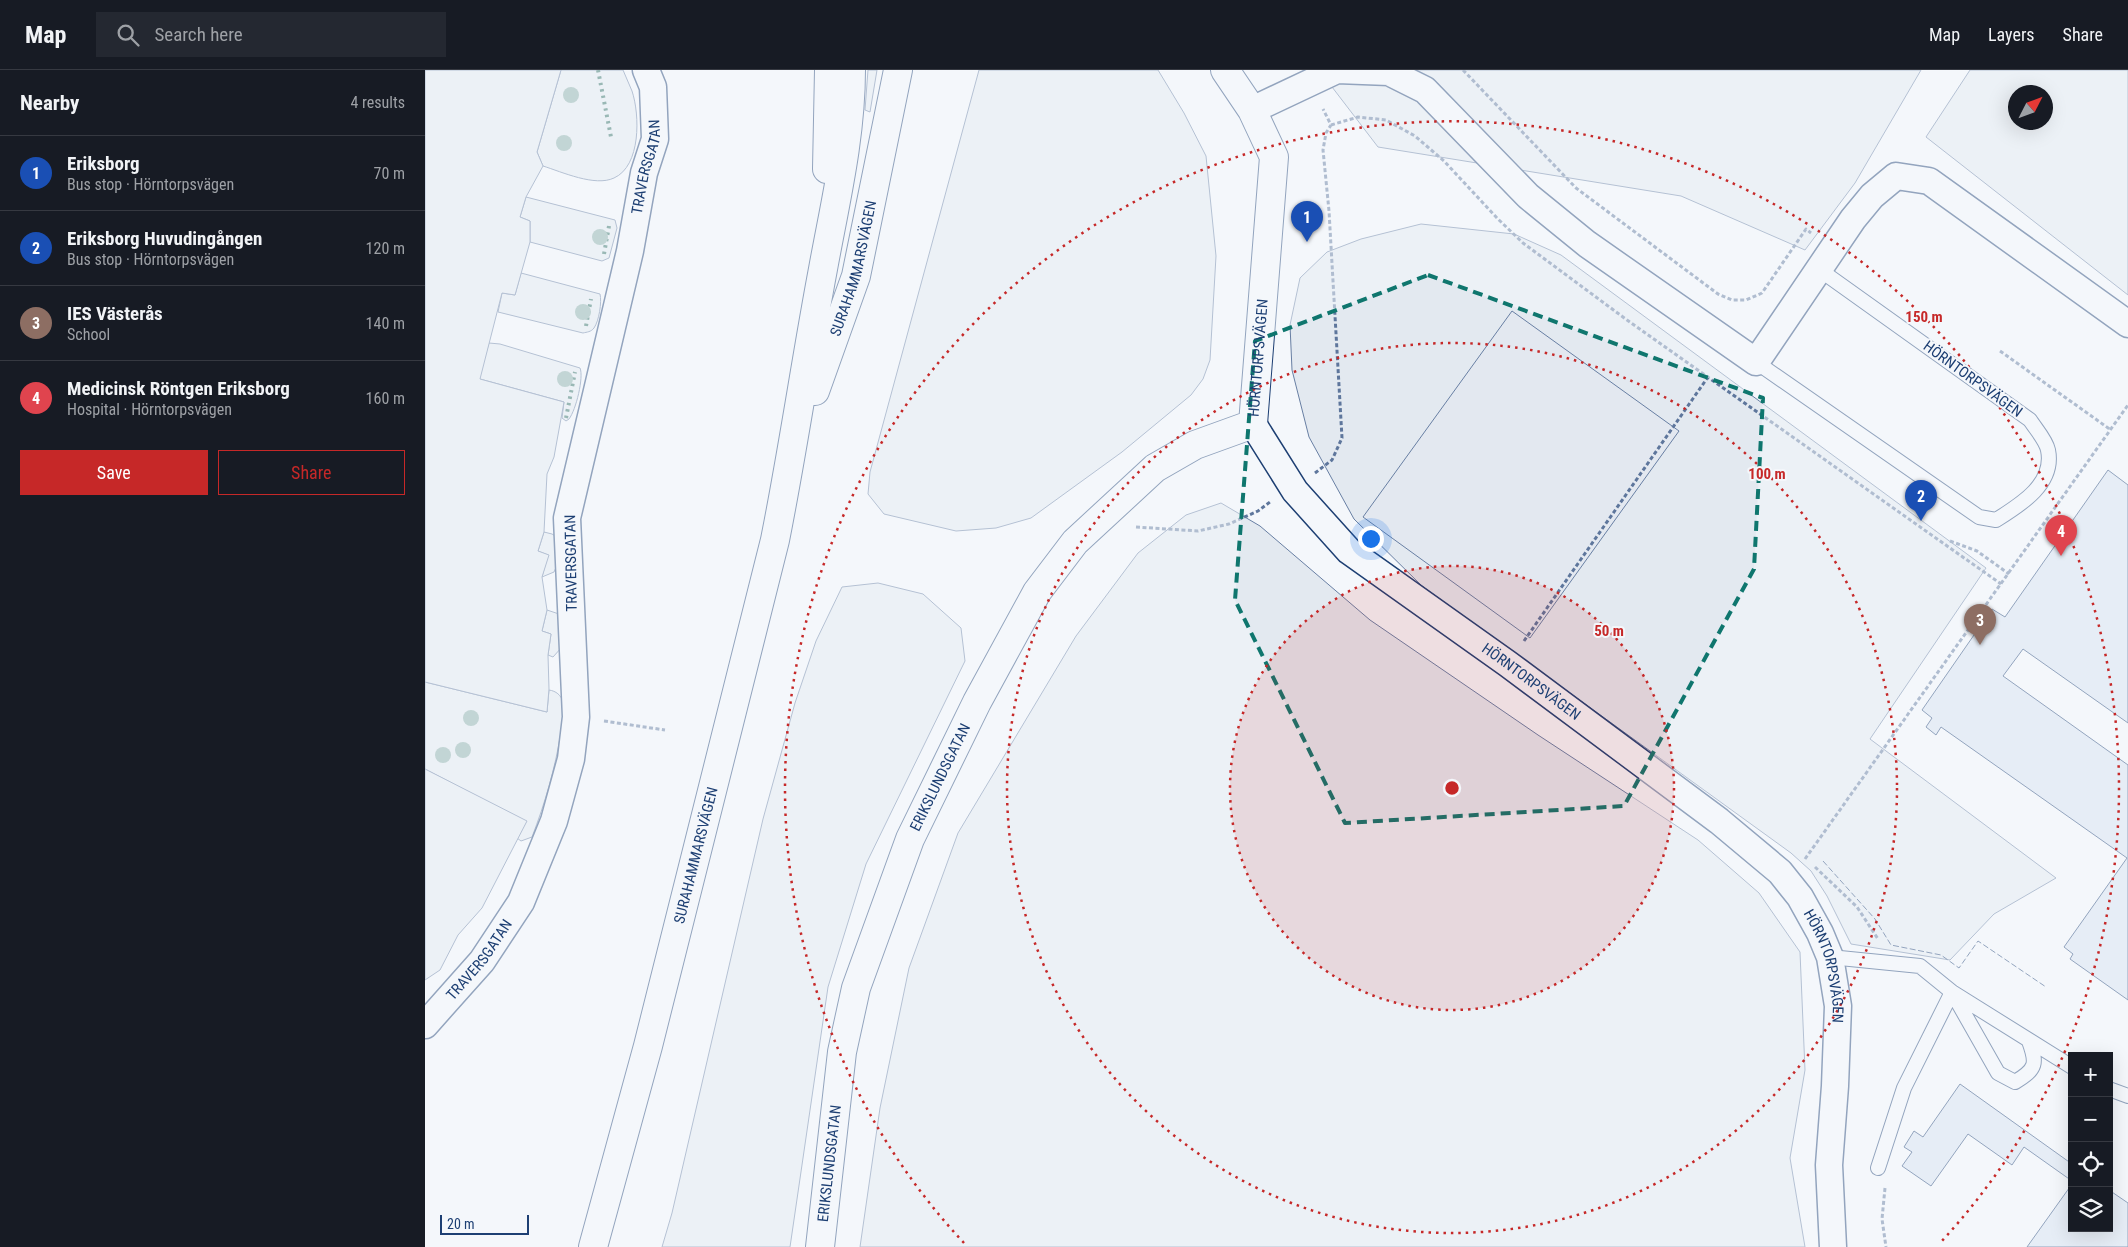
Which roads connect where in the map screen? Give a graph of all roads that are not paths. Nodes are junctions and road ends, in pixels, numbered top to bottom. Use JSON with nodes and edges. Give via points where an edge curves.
{"nodes":[{"id":1,"x":647,"y":70,"type":"edge"},
{"id":2,"x":829,"y":70,"type":"edge"},
{"id":3,"x":851,"y":70,"type":"edge"},
{"id":4,"x":898,"y":70,"type":"edge"},
{"id":5,"x":1225,"y":70,"type":"edge"},
{"id":6,"x":1252,"y":110,"type":"junction"},
{"id":7,"x":1827,"y":259,"type":"junction"},
{"id":8,"x":2128,"y":324,"type":"edge"},
{"id":9,"x":1756,"y":362,"type":"junction"},
{"id":10,"x":1253,"y":424,"type":"junction"},
{"id":11,"x":791,"y":461,"type":"junction"},
{"id":12,"x":1831,"y":957,"type":"junction"},
{"id":13,"x":1952,"y":992,"type":"junction"},
{"id":14,"x":425,"y":1024,"type":"edge"},
{"id":15,"x":2029,"y":1041,"type":"junction"},
{"id":16,"x":2068,"y":1065,"type":"edge"},
{"id":17,"x":2113,"y":1090,"type":"edge"},
{"id":18,"x":2128,"y":1096,"type":"edge"},
{"id":19,"x":1878,"y":1168,"type":"road end"},
{"id":20,"x":593,"y":1247,"type":"edge"},
{"id":21,"x":820,"y":1247,"type":"edge"},
{"id":22,"x":1833,"y":1247,"type":"edge"}],
"edges":[{"from":1,"to":14,"type":"street","name":"TRAVERSGATAN","via":[[653,87],[655,139],[644,173],[630,250],[567,518],[576,717],[571,759],[554,821],[521,902],[482,960]]},
{"from":2,"to":11,"type":"main road","via":[[827,175],[806,300]]},
{"from":3,"to":11,"type":"main road","name":"SURAHAMMARSVÄGEN","via":[[841,182]]},
{"from":4,"to":11,"type":"main road","name":"SURAHAMMARSVÄGEN","via":[[856,276]]},
{"from":5,"to":6,"type":"main road","name":"HÖRNTORPSVÄGEN"},
{"from":6,"to":9,"type":"street","name":"HÖRNTORPSVÄGEN","via":[[1337,70],[1389,72],[1425,90],[1527,196],[1587,244]]},
{"from":6,"to":10,"type":"main road","name":"HÖRNTORPSVÄGEN","via":[[1274,157]]},
{"from":7,"to":8,"type":"street","via":[[1872,196],[1896,176],[1929,181]]},
{"from":7,"to":9,"type":"street"},
{"from":7,"to":9,"type":"lane","name":"HÖRNTORPSVÄGEN","via":[[2029,420],[2048,449],[2047,473],[2037,488],[2023,503],[1996,520],[1979,517]]},
{"from":10,"to":12,"type":"street","name":"HÖRNTORPSVÄGEN","via":[[1292,486],[1349,551],[1719,821],[1780,872],[1800,897]]},
{"from":10,"to":21,"type":"main road","name":"ERIKSLUNDSGATAN","via":[[1195,445],[1155,468],[1075,542],[1037,592],[977,702],[910,839],[857,988],[842,1052]]},
{"from":11,"to":20,"type":"main road","name":"SURAHAMMARSVÄGEN","via":[[775,540],[655,1017]]},
{"from":12,"to":13,"type":"lane","via":[[1920,966]]},
{"from":12,"to":22,"type":"street","name":"HÖRNTORPSVÄGEN","via":[[1838,1006],[1829,1165]]},
{"from":13,"to":15,"type":"lane"},
{"from":13,"to":15,"type":"lane","via":[[1998,1073],[2015,1082],[2027,1075],[2034,1067]]},
{"from":13,"to":19,"type":"lane","via":[[1904,1088]]},
{"from":15,"to":16,"type":"lane"},
{"from":17,"to":18,"type":"lane"}]}
